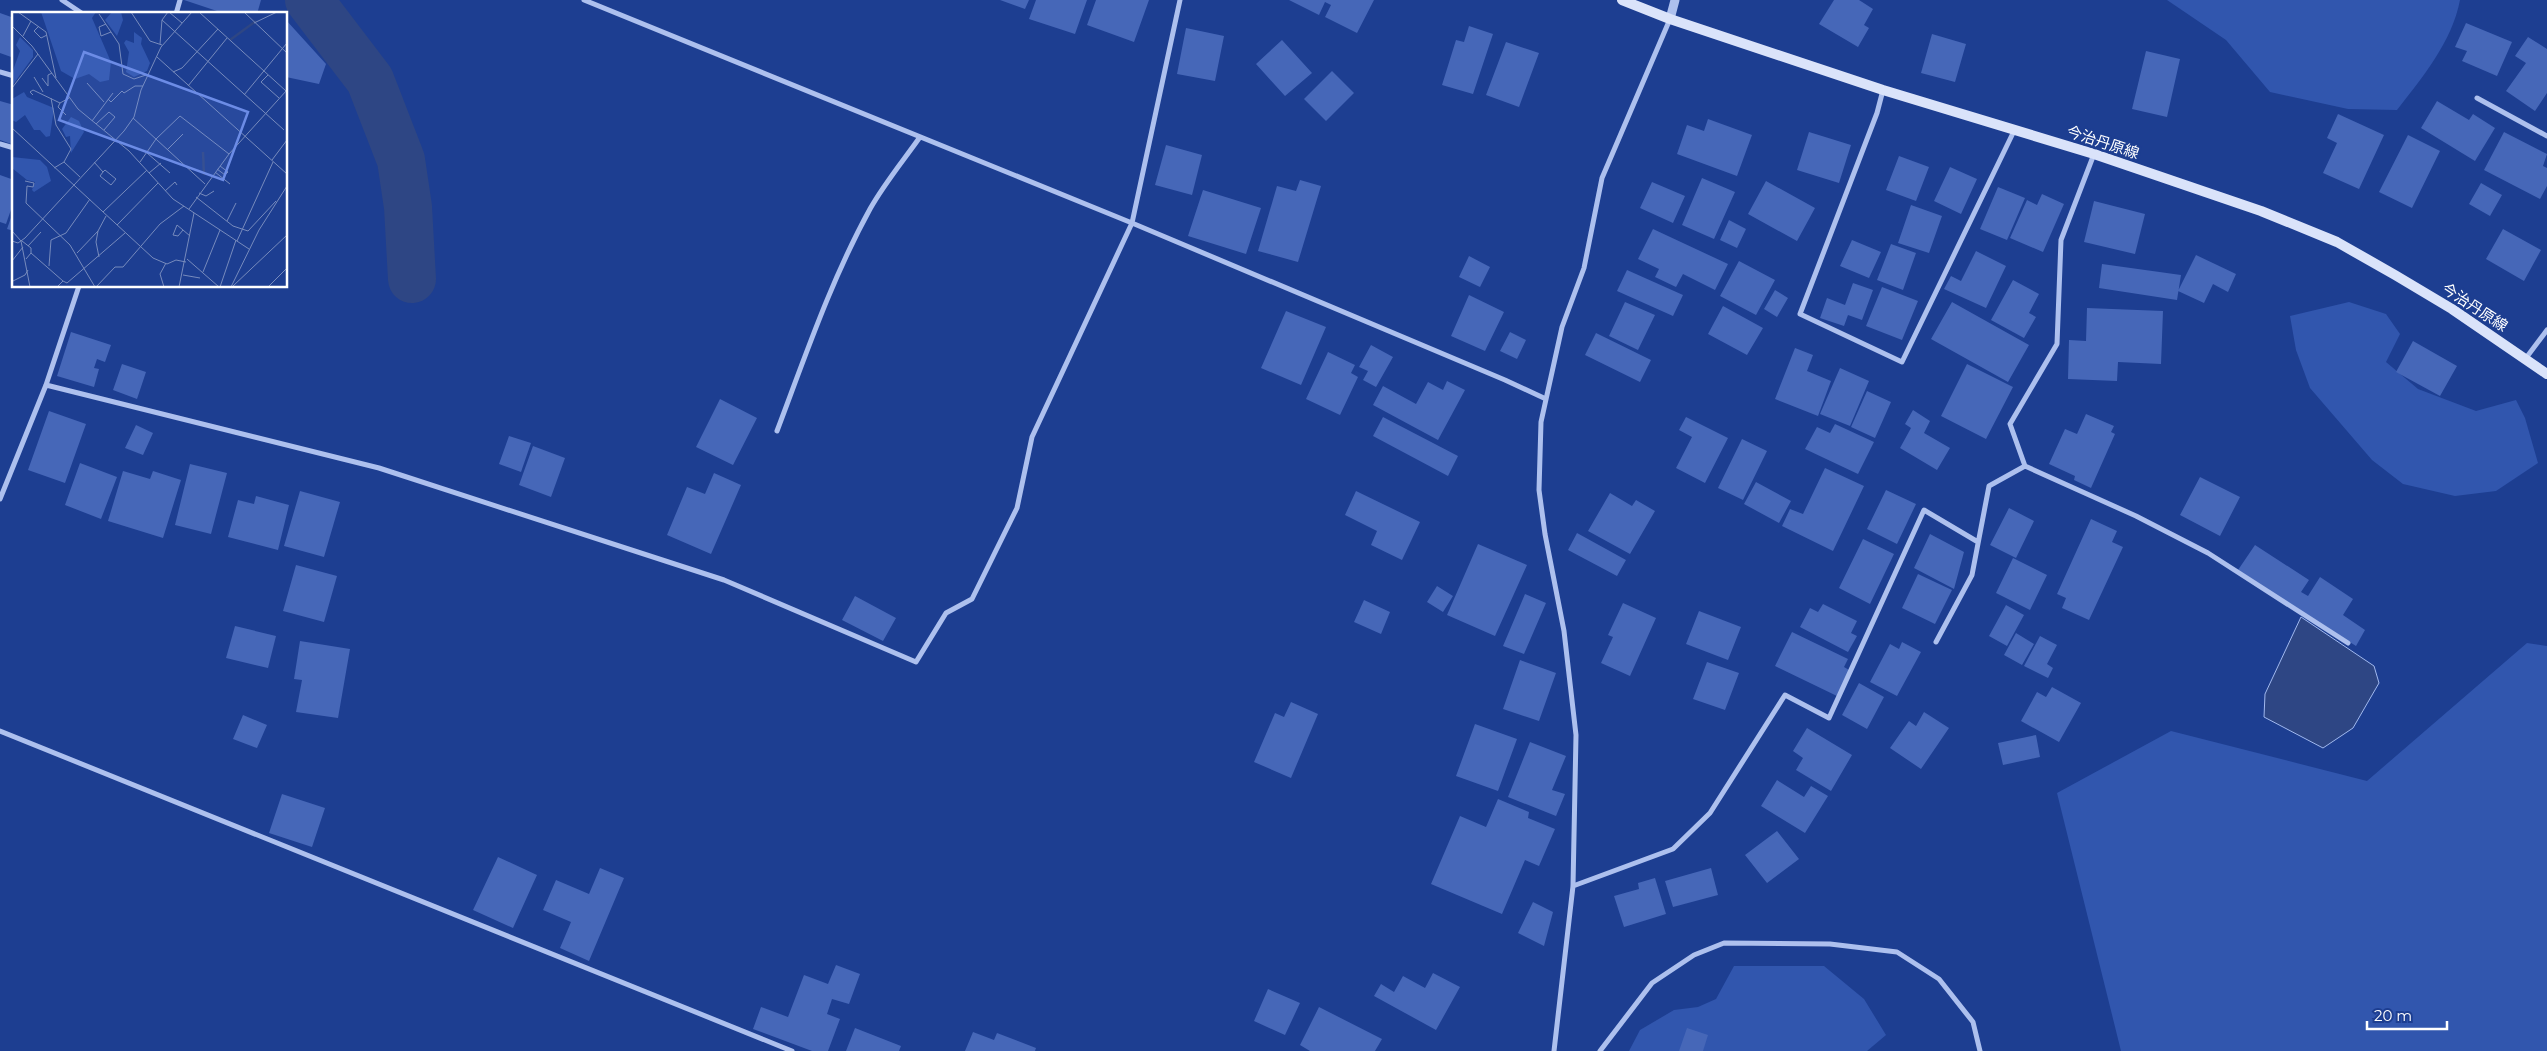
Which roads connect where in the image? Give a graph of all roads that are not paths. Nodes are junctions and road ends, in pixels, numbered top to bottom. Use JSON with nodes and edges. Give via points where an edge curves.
{"nodes":[{"id":1,"x":62,"y":0,"type":"edge"},
{"id":2,"x":584,"y":0,"type":"edge"},
{"id":3,"x":1180,"y":0,"type":"edge"},
{"id":4,"x":1622,"y":0,"type":"edge"},
{"id":5,"x":1675,"y":0,"type":"edge"},
{"id":6,"x":80,"y":12,"type":"edge"},
{"id":7,"x":1670,"y":19,"type":"junction"},
{"id":8,"x":1883,"y":90,"type":"junction"},
{"id":9,"x":2477,"y":98,"type":"dead end"},
{"id":10,"x":2014,"y":131,"type":"junction"},
{"id":11,"x":2547,"y":136,"type":"edge"},
{"id":12,"x":920,"y":137,"type":"junction"},
{"id":13,"x":2094,"y":154,"type":"junction"},
{"id":14,"x":1132,"y":223,"type":"junction"},
{"id":15,"x":78,"y":288,"type":"edge"},
{"id":16,"x":2547,"y":330,"type":"edge"},
{"id":17,"x":2526,"y":358,"type":"junction"},
{"id":18,"x":2547,"y":374,"type":"edge"},
{"id":19,"x":46,"y":385,"type":"junction"},
{"id":20,"x":1546,"y":399,"type":"junction"},
{"id":21,"x":777,"y":432,"type":"dead end"},
{"id":22,"x":2025,"y":466,"type":"junction"},
{"id":23,"x":0,"y":499,"type":"edge"},
{"id":24,"x":1978,"y":542,"type":"junction"},
{"id":25,"x":1936,"y":642,"type":"dead end"},
{"id":26,"x":2348,"y":643,"type":"dead end"},
{"id":27,"x":0,"y":730,"type":"edge"},
{"id":28,"x":1573,"y":886,"type":"junction"},
{"id":29,"x":792,"y":1051,"type":"edge"},
{"id":30,"x":1554,"y":1051,"type":"edge"},
{"id":31,"x":1600,"y":1051,"type":"edge"},
{"id":32,"x":1980,"y":1051,"type":"edge"}],
"edges":[{"from":1,"to":6,"type":"street"},
{"from":2,"to":12,"type":"street"},
{"from":3,"to":14,"type":"street"},
{"from":4,"to":7,"type":"main road","name":"今治丹原線"},
{"from":5,"to":7,"type":"street"},
{"from":7,"to":8,"type":"main road","name":"今治丹原線"},
{"from":7,"to":20,"type":"street","via":[[1602,178],[1584,268],[1562,328]]},
{"from":8,"to":10,"type":"main road","name":"今治丹原線"},
{"from":8,"to":10,"type":"street","via":[[1800,314],[1902,362]]},
{"from":9,"to":11,"type":"street"},
{"from":10,"to":13,"type":"main road","name":"今治丹原線"},
{"from":12,"to":14,"type":"street"},
{"from":12,"to":21,"type":"street","via":[[871,208],[843,264]]},
{"from":13,"to":17,"type":"main road","name":"今治丹原線","via":[[2261,211],[2337,242]]},
{"from":13,"to":22,"type":"street","via":[[2060,240],[2057,344],[2010,424]]},
{"from":14,"to":19,"type":"street","via":[[1032,437],[1017,508],[972,599],[946,613],[916,662],[724,580],[379,468]]},
{"from":14,"to":20,"type":"street"},
{"from":15,"to":19,"type":"street"},
{"from":16,"to":17,"type":"street"},
{"from":17,"to":18,"type":"main road","name":"今治丹原線"},
{"from":19,"to":23,"type":"street"},
{"from":20,"to":28,"type":"street","via":[[1541,422],[1539,490],[1564,631],[1576,735]]},
{"from":22,"to":24,"type":"street","via":[[1988,486]]},
{"from":22,"to":26,"type":"street","via":[[2136,516],[2208,553]]},
{"from":24,"to":25,"type":"street","via":[[1972,575]]},
{"from":24,"to":28,"type":"street","via":[[1924,510],[1829,718],[1785,695],[1710,812],[1672,849]]},
{"from":27,"to":29,"type":"street"},
{"from":28,"to":30,"type":"street"},
{"from":31,"to":32,"type":"street","via":[[1652,983],[1694,955],[1724,943],[1830,944],[1897,952],[1939,979],[1973,1022]]}]}
